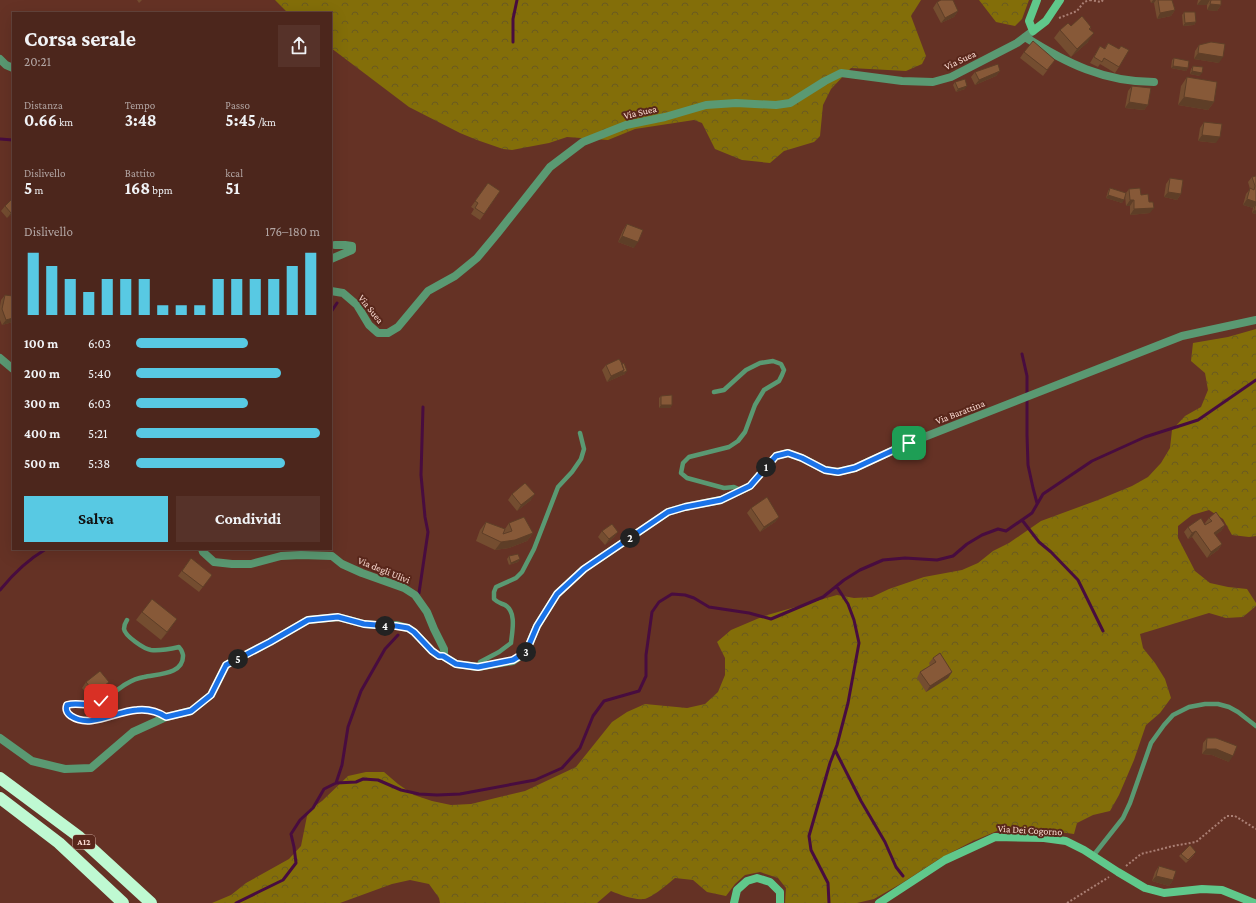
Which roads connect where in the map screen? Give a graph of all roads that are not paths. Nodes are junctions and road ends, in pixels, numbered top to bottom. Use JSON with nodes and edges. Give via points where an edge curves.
{"nodes":[{"id":1,"x":1037,"y":0,"type":"edge"},
{"id":2,"x":1060,"y":0,"type":"edge"},
{"id":3,"x":1033,"y":31,"type":"junction"},
{"id":4,"x":1025,"y":37,"type":"junction"},
{"id":5,"x":0,"y":59,"type":"edge"},
{"id":6,"x":12,"y":67,"type":"edge"},
{"id":7,"x":1154,"y":82,"type":"dead end"},
{"id":8,"x":335,"y":245,"type":"dead end"},
{"id":9,"x":332,"y":259,"type":"edge"},
{"id":10,"x":332,"y":291,"type":"edge"},
{"id":11,"x":1256,"y":320,"type":"edge"},
{"id":12,"x":0,"y":358,"type":"edge"},
{"id":13,"x":12,"y":368,"type":"edge"},
{"id":14,"x":714,"y":392,"type":"dead end"},
{"id":15,"x":580,"y":433,"type":"dead end"},
{"id":16,"x":742,"y":490,"type":"junction"},
{"id":17,"x":202,"y":550,"type":"edge"},
{"id":18,"x":127,"y":620,"type":"dead end"},
{"id":19,"x":443,"y":656,"type":"junction"},
{"id":20,"x":478,"y":667,"type":"junction"},
{"id":21,"x":166,"y":717,"type":"junction"},
{"id":22,"x":1256,"y":726,"type":"edge"},
{"id":23,"x":0,"y":738,"type":"edge"},
{"id":24,"x":0,"y":778,"type":"edge"},
{"id":25,"x":2,"y":799,"type":"edge"},
{"id":26,"x":1093,"y":856,"type":"junction"},
{"id":27,"x":123,"y":903,"type":"edge"},
{"id":28,"x":151,"y":903,"type":"edge"},
{"id":29,"x":734,"y":903,"type":"edge"},
{"id":30,"x":780,"y":903,"type":"edge"},
{"id":31,"x":879,"y":903,"type":"edge"},
{"id":32,"x":1254,"y":903,"type":"edge"}],
"edges":[{"from":1,"to":3,"type":"street","via":[[1029,21]]},
{"from":2,"to":3,"type":"street","via":[[1046,21]]},
{"from":3,"to":4,"type":"street","name":"Via Suea"},
{"from":4,"to":7,"type":"street","via":[[1070,64],[1100,75],[1130,82]]},
{"from":4,"to":10,"type":"street","name":"Via Suea","via":[[951,77],[932,82],[841,73],[790,103],[706,104],[665,117],[626,125],[583,142],[550,168],[477,258],[455,276],[428,291],[398,327],[388,333],[378,333],[369,325],[357,305],[343,293]]},
{"from":5,"to":6,"type":"street"},
{"from":8,"to":9,"type":"street","via":[[352,246],[352,250]]},
{"from":11,"to":16,"type":"street","name":"Via Barattina","via":[[1182,336],[909,443],[855,468],[838,472],[825,470],[788,453],[776,456],[750,486]]},
{"from":12,"to":13,"type":"street"},
{"from":14,"to":16,"type":"lane","via":[[724,390],[746,370],[760,363],[773,361],[780,364],[784,370],[779,381],[764,390],[755,405],[745,432],[738,441],[729,447],[689,457],[683,463],[681,472],[687,478]]},
{"from":15,"to":20,"type":"lane","via":[[584,449],[581,459],[558,487],[534,549],[522,572],[516,578],[496,587],[494,592],[494,599],[511,610],[510,643],[480,662]]},
{"from":16,"to":20,"type":"street","name":"Via Barattina","via":[[721,500],[668,512],[584,569],[557,594],[537,626],[526,652],[513,660]]},
{"from":17,"to":19,"type":"street","name":"Via degli Ulivi","via":[[214,562],[232,564],[251,564],[281,556],[332,556],[342,564],[416,595],[444,649]]},
{"from":18,"to":21,"type":"lane","via":[[124,626],[126,633],[148,649],[166,650],[179,647],[183,656],[180,666],[171,672],[144,677],[127,684],[94,704],[67,705],[67,712],[81,720],[93,720],[140,710],[156,712]]},
{"from":19,"to":20,"type":"street","name":"Via Barattina","via":[[456,664]]},
{"from":19,"to":21,"type":"street","via":[[432,651],[408,628],[364,624],[338,617],[308,620],[226,665],[211,695],[191,711]]},
{"from":21,"to":23,"type":"street","via":[[133,732],[91,768],[65,769],[32,760]]},
{"from":22,"to":26,"type":"lane","via":[[1238,712],[1218,704],[1189,707],[1173,715],[1151,743],[1123,818]]},
{"from":24,"to":28,"type":"highway","number":"A12","via":[[78,836]]},
{"from":25,"to":27,"type":"highway","number":"A12","via":[[59,843]]},
{"from":26,"to":31,"type":"street","name":"Via Dei Cogorno","via":[[1066,841],[995,837],[945,860]]},
{"from":26,"to":32,"type":"street","name":"Via Dei Cogorno","via":[[1145,888],[1164,893],[1202,889],[1222,890]]},
{"from":29,"to":30,"type":"street","via":[[737,890],[747,881],[757,878],[770,882],[780,892]]}]}
